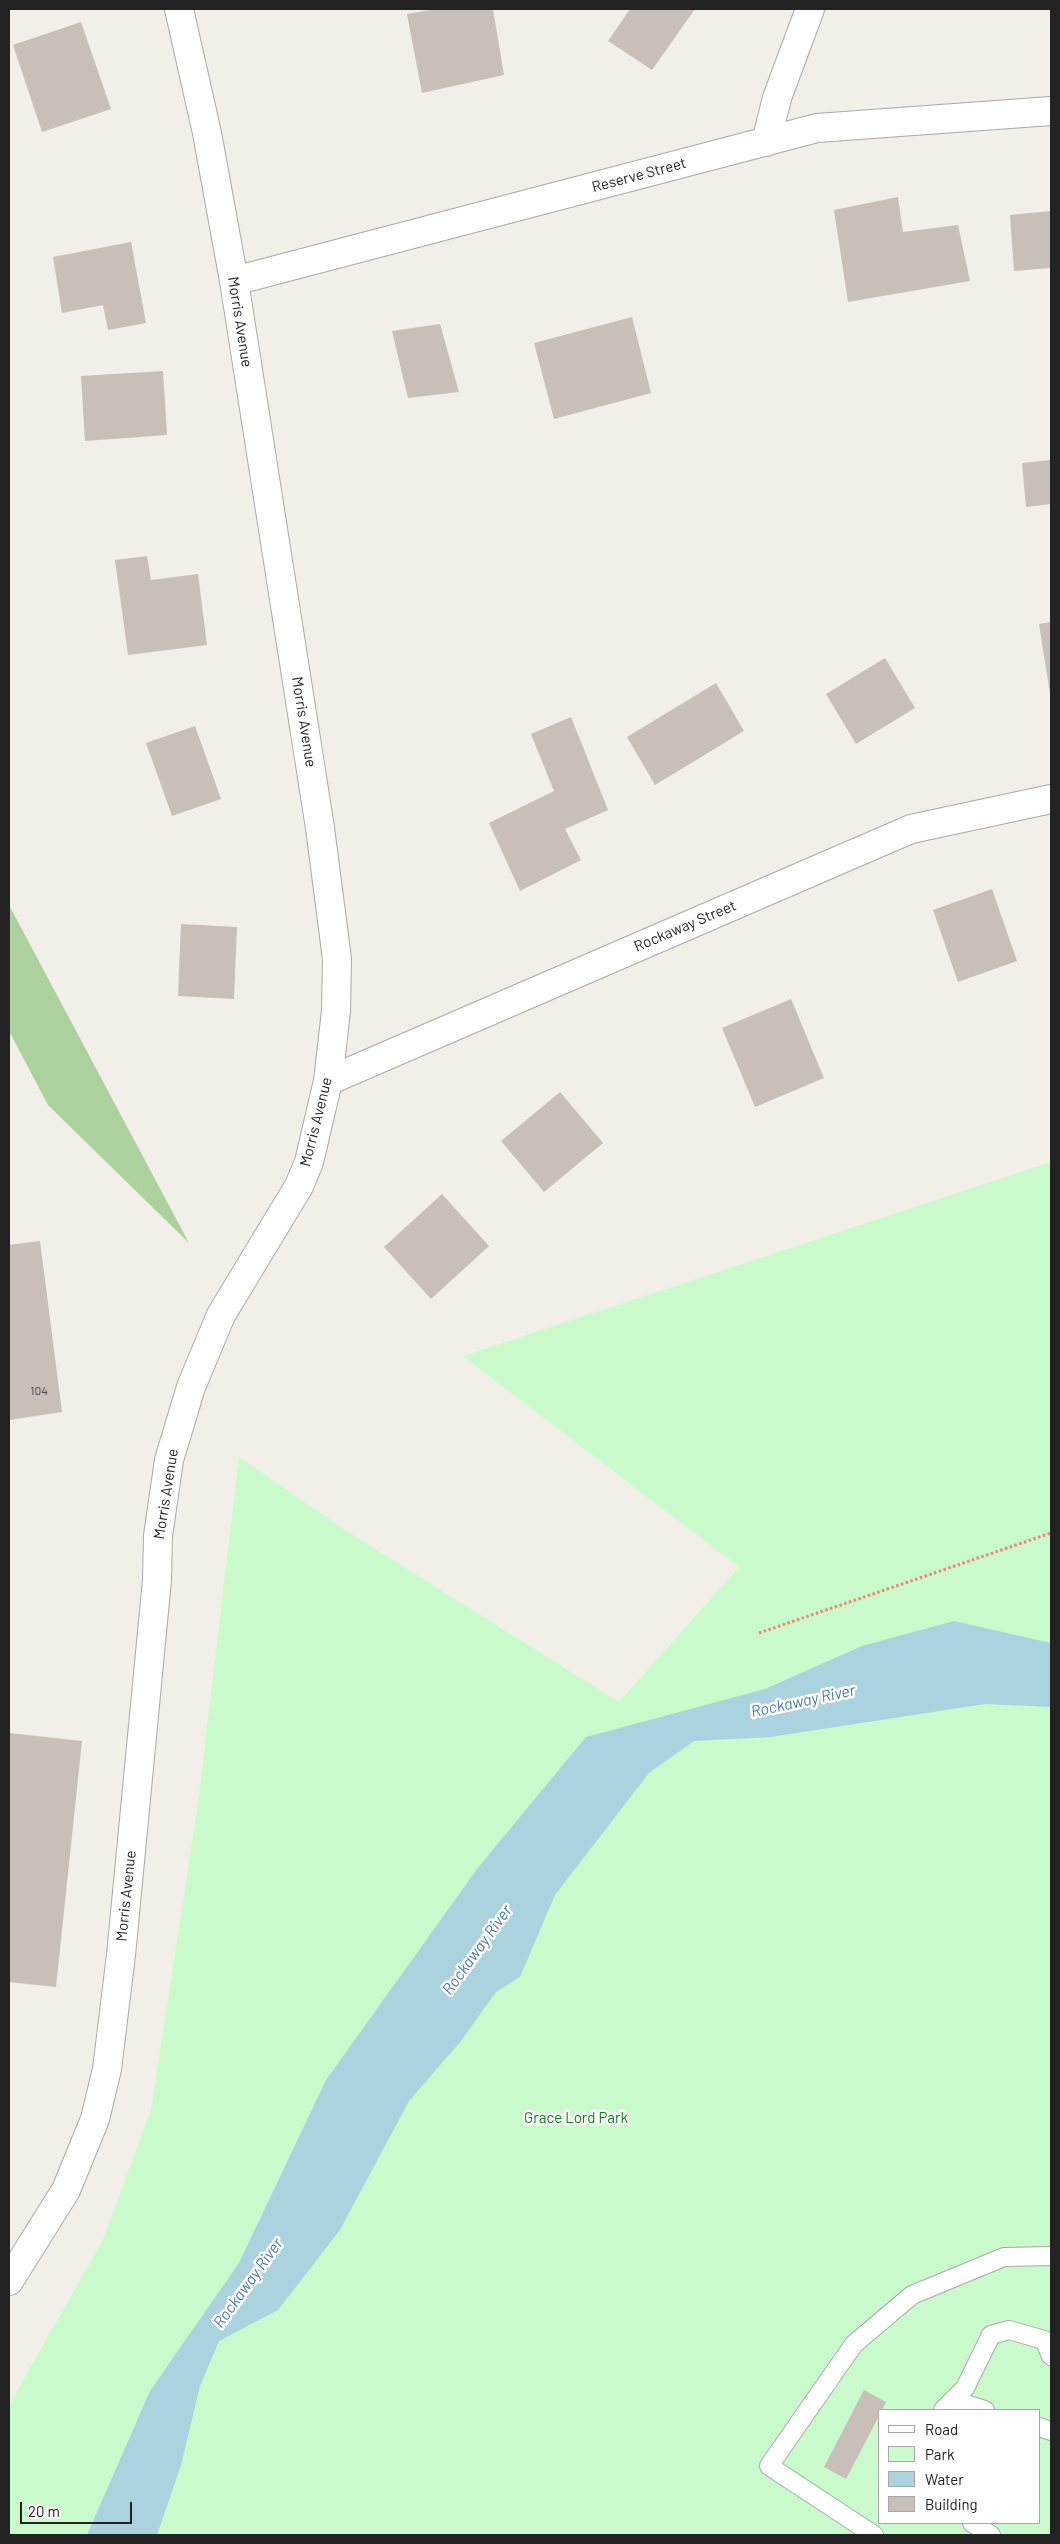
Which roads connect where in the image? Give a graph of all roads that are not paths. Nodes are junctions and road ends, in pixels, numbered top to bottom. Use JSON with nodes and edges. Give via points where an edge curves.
{"nodes":[{"id":1,"x":179,"y":9,"type":"edge"},
{"id":2,"x":826,"y":9,"type":"edge"},
{"id":3,"x":807,"y":18,"type":"edge"},
{"id":4,"x":1051,"y":111,"type":"edge"},
{"id":5,"x":766,"y":142,"type":"junction"},
{"id":6,"x":234,"y":281,"type":"junction"},
{"id":7,"x":1051,"y":799,"type":"edge"},
{"id":8,"x":328,"y":1081,"type":"junction"},
{"id":9,"x":1051,"y":2256,"type":"edge"},
{"id":10,"x":9,"y":2281,"type":"edge"},
{"id":11,"x":1051,"y":2356,"type":"edge"},
{"id":12,"x":948,"y":2405,"type":"edge"},
{"id":13,"x":978,"y":2409,"type":"edge"},
{"id":14,"x":974,"y":2524,"type":"edge"},
{"id":15,"x":874,"y":2535,"type":"edge"},
{"id":16,"x":990,"y":2535,"type":"edge"}],
"edges":[{"from":1,"to":6,"type":"street","name":"Morris Avenue"},
{"from":2,"to":3,"type":"lane"},
{"from":3,"to":5,"type":"street","via":[[777,98]]},
{"from":4,"to":5,"type":"street","name":"Reserve Street","via":[[817,128]]},
{"from":5,"to":6,"type":"street","name":"Reserve Street"},
{"from":6,"to":8,"type":"street","name":"Morris Avenue","via":[[320,828],[337,960],[336,1011]]},
{"from":7,"to":8,"type":"street","name":"Rockaway Street","via":[[911,829]]},
{"from":8,"to":10,"type":"street","name":"Morris Avenue","via":[[309,1162],[299,1186],[221,1315],[191,1386],[169,1460],[158,1536],[121,1955],[107,2069],[95,2119],[66,2190]]},
{"from":9,"to":15,"type":"lane","via":[[1004,2257],[912,2295],[854,2344],[768,2466]]},
{"from":11,"to":12,"type":"lane","via":[[1044,2340],[1009,2330],[991,2335],[966,2388]]},
{"from":12,"to":13,"type":"lane"},
{"from":14,"to":16,"type":"lane"}]}
